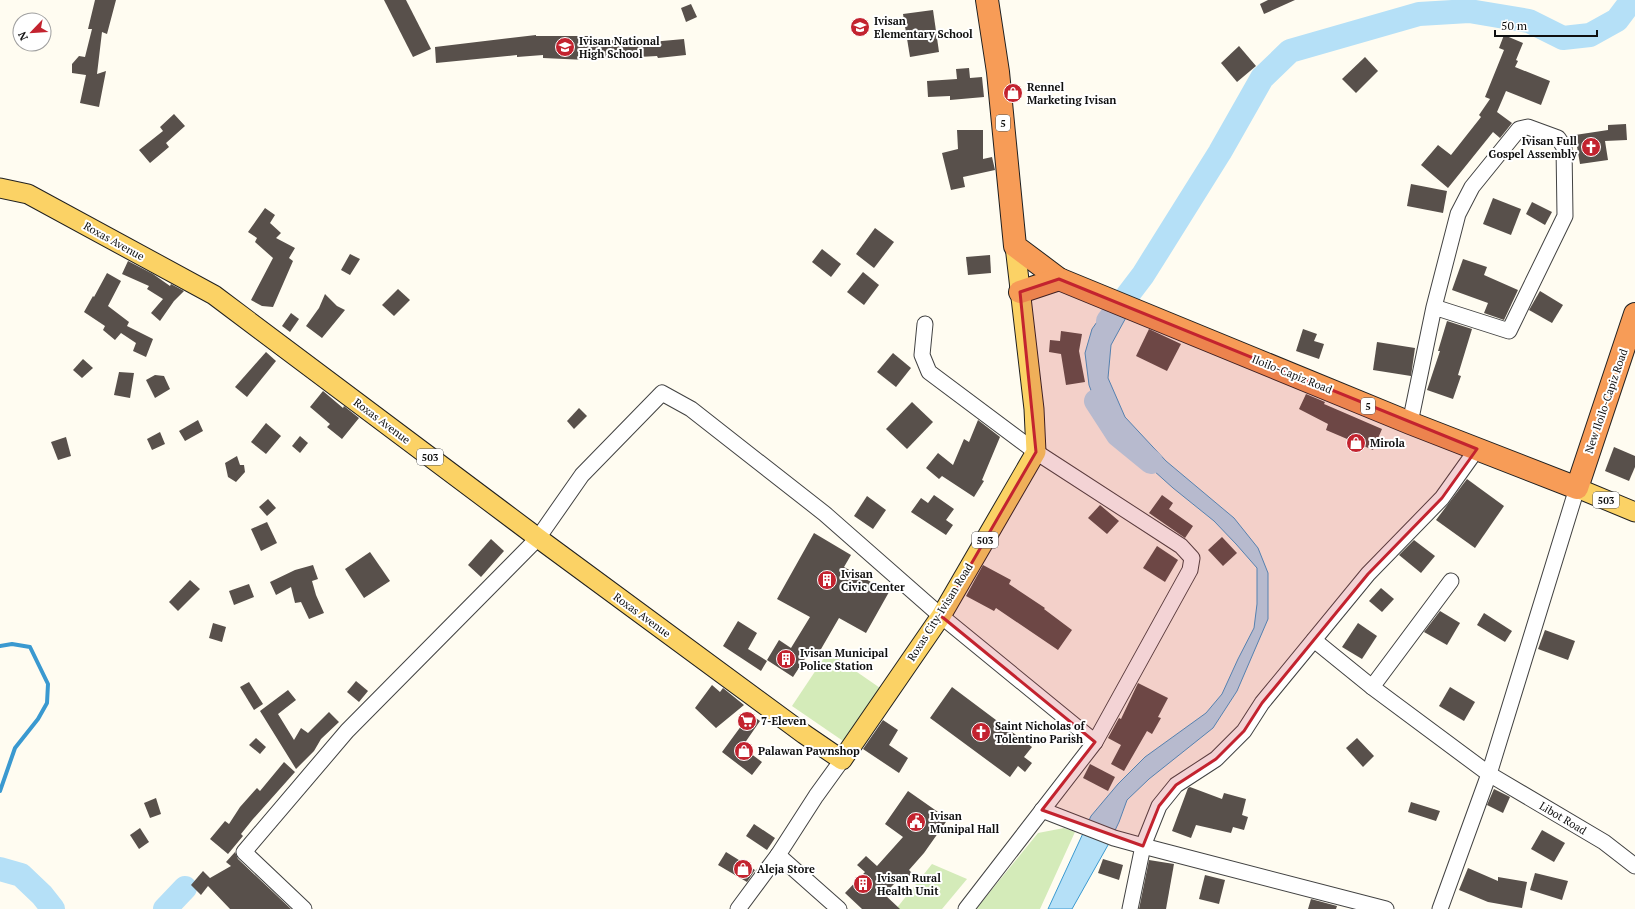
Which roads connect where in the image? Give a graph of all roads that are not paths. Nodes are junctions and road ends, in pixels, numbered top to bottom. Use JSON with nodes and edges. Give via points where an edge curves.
{"nodes":[{"id":1,"x":987,"y":0,"type":"edge"},
{"id":2,"x":0,"y":188,"type":"edge"},
{"id":3,"x":1015,"y":246,"type":"junction"},
{"id":4,"x":1059,"y":279,"type":"junction"},
{"id":5,"x":1020,"y":292,"type":"junction"},
{"id":6,"x":1434,"y":307,"type":"junction"},
{"id":7,"x":1635,"y":314,"type":"edge"},
{"id":8,"x":925,"y":324,"type":"dead end"},
{"id":9,"x":1410,"y":423,"type":"junction"},
{"id":10,"x":1477,"y":449,"type":"junction"},
{"id":11,"x":1036,"y":452,"type":"junction"},
{"id":12,"x":1577,"y":488,"type":"junction"},
{"id":13,"x":1635,"y":512,"type":"edge"},
{"id":14,"x":538,"y":538,"type":"junction"},
{"id":15,"x":1451,"y":581,"type":"dead end"},
{"id":16,"x":941,"y":616,"type":"junction"},
{"id":17,"x":1314,"y":640,"type":"junction"},
{"id":18,"x":1372,"y":687,"type":"junction"},
{"id":19,"x":1095,"y":742,"type":"junction"},
{"id":20,"x":842,"y":760,"type":"junction"},
{"id":21,"x":1489,"y":774,"type":"junction"},
{"id":22,"x":1042,"y":810,"type":"junction"},
{"id":23,"x":1143,"y":846,"type":"junction"},
{"id":24,"x":778,"y":855,"type":"junction"},
{"id":25,"x":1635,"y":866,"type":"edge"},
{"id":26,"x":304,"y":909,"type":"edge"},
{"id":27,"x":738,"y":909,"type":"edge"},
{"id":28,"x":839,"y":909,"type":"edge"},
{"id":29,"x":966,"y":909,"type":"edge"},
{"id":30,"x":1130,"y":909,"type":"edge"},
{"id":31,"x":1386,"y":909,"type":"edge"},
{"id":32,"x":1440,"y":909,"type":"edge"}],
"edges":[{"from":1,"to":3,"type":"highway","number":"5","via":[[998,72]]},
{"from":2,"to":14,"type":"main road","name":"Roxas Avenue","number":"503","via":[[28,194],[214,295]]},
{"from":3,"to":4,"type":"highway","name":"Iloilo-Capiz Road","number":"5"},
{"from":3,"to":5,"type":"main road"},
{"from":4,"to":5,"type":"highway"},
{"from":4,"to":9,"type":"highway","name":"Iloilo-Capiz Road","number":"5"},
{"from":5,"to":11,"type":"main road","via":[[1034,409]]},
{"from":6,"to":6,"type":"street","via":[[1509,332],[1566,216],[1564,147],[1558,138],[1528,127],[1519,129],[1472,187],[1458,214]]},
{"from":6,"to":9,"type":"street"},
{"from":7,"to":12,"type":"highway","name":"New Iloilo-Capiz Road"},
{"from":8,"to":11,"type":"street","via":[[922,355],[929,372]]},
{"from":9,"to":10,"type":"highway","name":"Iloilo-Capiz Road","number":"5"},
{"from":10,"to":12,"type":"highway","name":"Iloilo-Capiz Road","number":"5"},
{"from":10,"to":17,"type":"street","via":[[1442,498],[1368,574]]},
{"from":11,"to":16,"type":"main road","name":"Roxas City-Ivisan Road","number":"503"},
{"from":11,"to":19,"type":"street","via":[[1181,546],[1192,558],[1190,570]]},
{"from":12,"to":13,"type":"main road","number":"503"},
{"from":12,"to":21,"type":"street"},
{"from":14,"to":16,"type":"street","via":[[582,476],[662,394],[691,409],[825,514]]},
{"from":14,"to":20,"type":"main road","name":"Roxas Avenue","number":"503"},
{"from":14,"to":26,"type":"street","via":[[348,731],[244,852]]},
{"from":15,"to":18,"type":"street"},
{"from":16,"to":19,"type":"street"},
{"from":16,"to":20,"type":"main road","name":"Roxas City-Ivisan Road","number":"503"},
{"from":17,"to":18,"type":"street","name":"Libot Road"},
{"from":17,"to":23,"type":"street","via":[[1262,703],[1244,731],[1216,759],[1176,785],[1159,806]]},
{"from":18,"to":21,"type":"street","name":"Libot Road"},
{"from":19,"to":22,"type":"street"},
{"from":20,"to":24,"type":"street"},
{"from":21,"to":25,"type":"street","name":"Libot Road","via":[[1604,842]]},
{"from":21,"to":32,"type":"street"},
{"from":22,"to":23,"type":"street","via":[[1114,838]]},
{"from":22,"to":29,"type":"street"},
{"from":23,"to":30,"type":"street"},
{"from":23,"to":31,"type":"street"},
{"from":24,"to":27,"type":"street"},
{"from":24,"to":28,"type":"street"}]}
